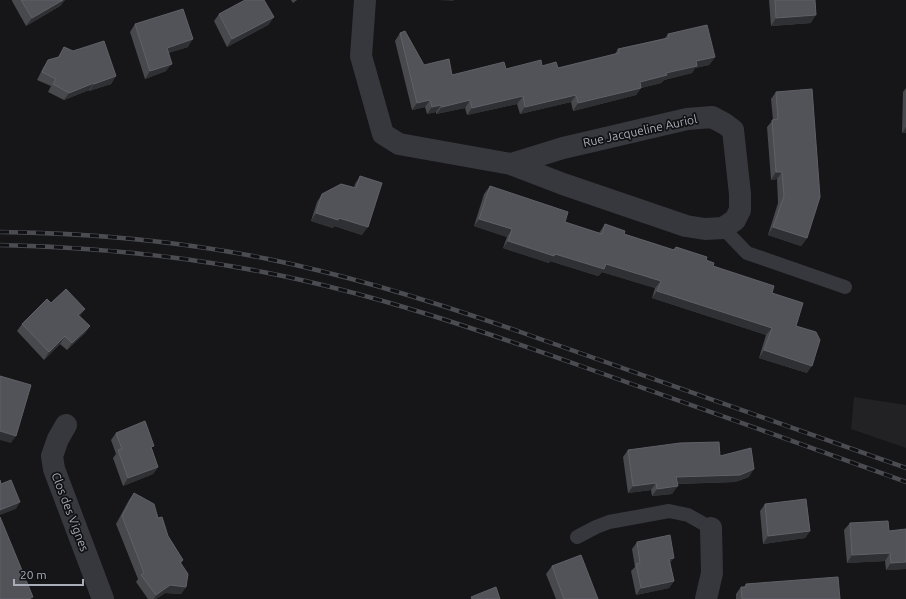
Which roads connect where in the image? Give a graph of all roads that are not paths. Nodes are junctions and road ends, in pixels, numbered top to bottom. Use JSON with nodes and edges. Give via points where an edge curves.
{"nodes":[{"id":1,"x":365,"y":0,"type":"edge"},
{"id":2,"x":511,"y":164,"type":"junction"},
{"id":3,"x":723,"y":228,"type":"junction"},
{"id":4,"x":845,"y":287,"type":"dead end"},
{"id":5,"x":66,"y":425,"type":"dead end"},
{"id":6,"x":711,"y":528,"type":"joint"},
{"id":7,"x":577,"y":537,"type":"dead end"},
{"id":8,"x":103,"y":599,"type":"edge"},
{"id":9,"x":706,"y":599,"type":"edge"}],
"edges":[{"from":1,"to":2,"type":"street","name":"Rue Jacqueline Auriol","via":[[361,56],[383,134],[399,144]]},
{"from":2,"to":3,"type":"street","name":"Rue Jacqueline Auriol","via":[[686,226],[705,230]]},
{"from":2,"to":3,"type":"street","name":"Rue Jacqueline Auriol","via":[[563,148],[687,119],[712,117],[733,130],[740,194],[740,210],[735,220]]},
{"from":3,"to":4,"type":"lane","via":[[747,253]]},
{"from":5,"to":8,"type":"street","name":"Clos des Vignes","via":[[52,456],[54,469]]},
{"from":6,"to":7,"type":"lane","via":[[688,514],[669,511],[609,522]]},
{"from":6,"to":9,"type":"street","via":[[713,560]]}]}
